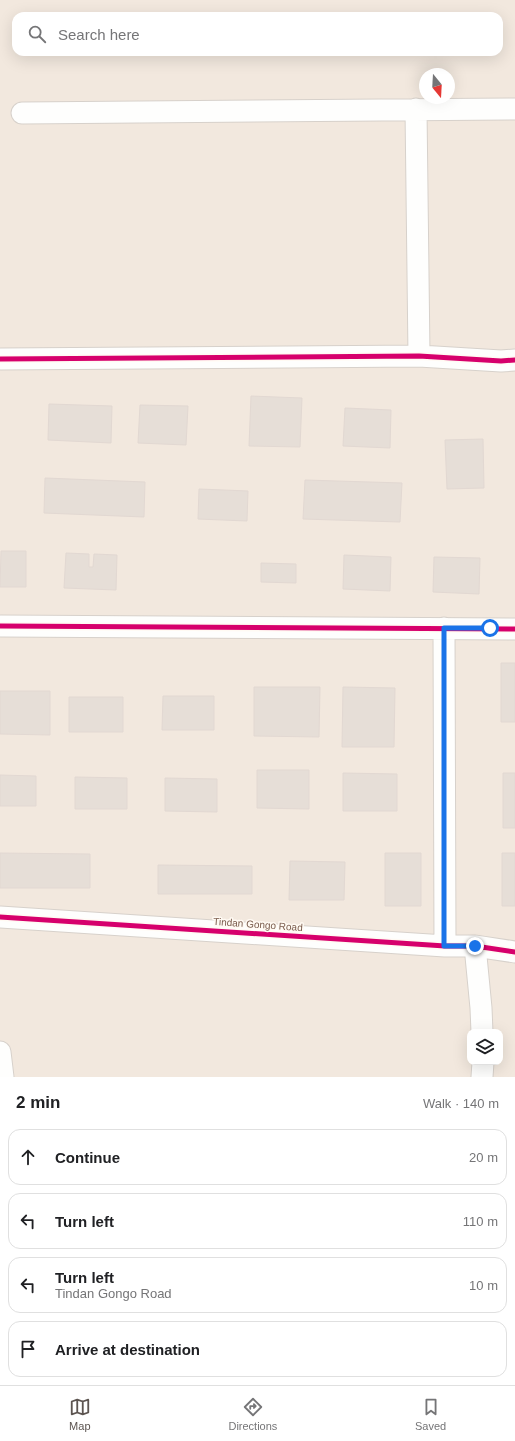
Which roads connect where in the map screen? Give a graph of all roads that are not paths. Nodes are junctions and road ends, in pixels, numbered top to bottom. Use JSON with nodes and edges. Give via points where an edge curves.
{"nodes":[{"id":1,"x":416,"y":109,"type":"junction"},
{"id":2,"x":515,"y":109,"type":"edge"},
{"id":3,"x":22,"y":113,"type":"dead end"},
{"id":4,"x":419,"y":356,"type":"junction"},
{"id":5,"x":0,"y":359,"type":"edge"},
{"id":6,"x":515,"y":360,"type":"edge"},
{"id":7,"x":0,"y":626,"type":"edge"},
{"id":8,"x":444,"y":628,"type":"junction"},
{"id":9,"x":515,"y":629,"type":"edge"},
{"id":10,"x":0,"y":916,"type":"edge"},
{"id":11,"x":444,"y":946,"type":"junction"},
{"id":12,"x":475,"y":946,"type":"junction"},
{"id":13,"x":515,"y":952,"type":"edge"},
{"id":14,"x":482,"y":1029,"type":"edge"},
{"id":15,"x":0,"y":1052,"type":"edge"},
{"id":16,"x":483,"y":1065,"type":"edge"},
{"id":17,"x":3,"y":1077,"type":"edge"},
{"id":18,"x":482,"y":1077,"type":"edge"}],
"edges":[{"from":1,"to":2,"type":"street"},
{"from":1,"to":3,"type":"street"},
{"from":1,"to":4,"type":"street"},
{"from":4,"to":5,"type":"street"},
{"from":4,"to":6,"type":"street"},
{"from":7,"to":8,"type":"street"},
{"from":8,"to":9,"type":"street"},
{"from":8,"to":11,"type":"street"},
{"from":10,"to":11,"type":"street","name":"Tindan Gongo Road"},
{"from":11,"to":12,"type":"street","name":"Tindan Gongo Road"},
{"from":12,"to":13,"type":"street","name":"Tindan Gongo Road"},
{"from":12,"to":14,"type":"street"},
{"from":15,"to":17,"type":"street"},
{"from":16,"to":18,"type":"street"}]}
